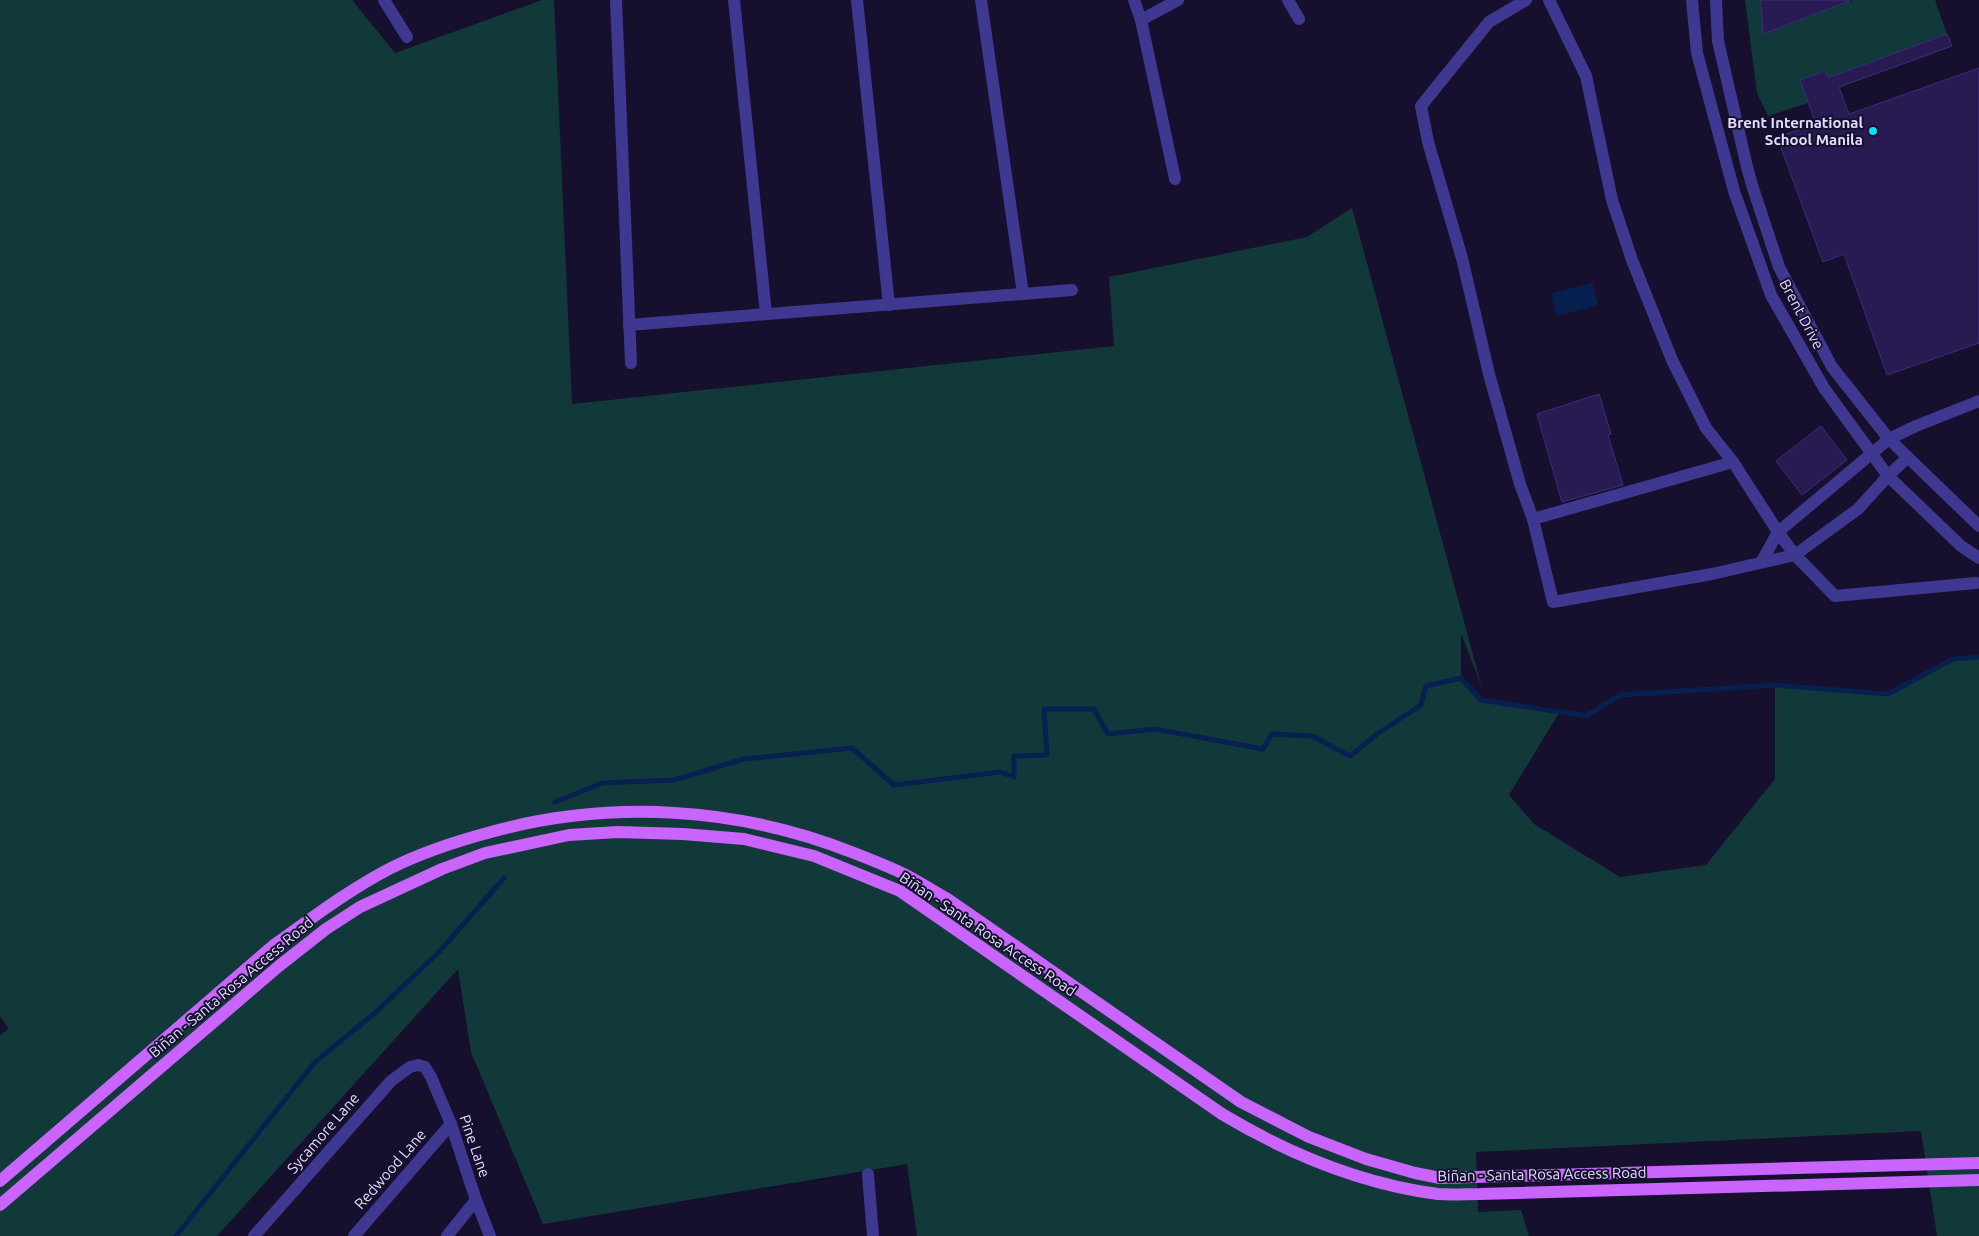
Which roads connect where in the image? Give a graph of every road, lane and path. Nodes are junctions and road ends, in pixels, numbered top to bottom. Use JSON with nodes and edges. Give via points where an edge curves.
{"nodes":[{"id":1,"x":384,"y":0,"type":"edge"},
{"id":2,"x":616,"y":0,"type":"edge"},
{"id":3,"x":734,"y":0,"type":"edge"},
{"id":4,"x":857,"y":0,"type":"edge"},
{"id":5,"x":981,"y":0,"type":"edge"},
{"id":6,"x":1134,"y":0,"type":"edge"},
{"id":7,"x":1178,"y":0,"type":"edge"},
{"id":8,"x":1288,"y":0,"type":"edge"},
{"id":9,"x":1526,"y":0,"type":"edge"},
{"id":10,"x":1549,"y":0,"type":"edge"},
{"id":11,"x":1692,"y":0,"type":"edge"},
{"id":12,"x":1716,"y":0,"type":"edge"},
{"id":13,"x":1299,"y":19,"type":"dead end"},
{"id":14,"x":1141,"y":20,"type":"junction"},
{"id":15,"x":406,"y":38,"type":"dead end"},
{"id":16,"x":1175,"y":179,"type":"dead end"},
{"id":17,"x":1752,"y":188,"type":"junction"},
{"id":18,"x":1734,"y":191,"type":"junction"},
{"id":19,"x":1072,"y":290,"type":"dead end"},
{"id":20,"x":1023,"y":294,"type":"junction"},
{"id":21,"x":889,"y":305,"type":"junction"},
{"id":22,"x":766,"y":314,"type":"junction"},
{"id":23,"x":629,"y":325,"type":"junction"},
{"id":24,"x":630,"y":363,"type":"dead end"},
{"id":25,"x":1979,"y":401,"type":"edge"},
{"id":26,"x":1889,"y":439,"type":"junction"},
{"id":27,"x":1871,"y":454,"type":"junction"},
{"id":28,"x":1907,"y":458,"type":"junction"},
{"id":29,"x":1733,"y":462,"type":"junction"},
{"id":30,"x":1888,"y":476,"type":"junction"},
{"id":31,"x":1533,"y":519,"type":"junction"},
{"id":32,"x":1979,"y":526,"type":"edge"},
{"id":33,"x":1778,"y":532,"type":"junction"},
{"id":34,"x":1795,"y":555,"type":"junction"},
{"id":35,"x":1979,"y":558,"type":"edge"},
{"id":36,"x":1762,"y":561,"type":"junction"},
{"id":37,"x":1976,"y":583,"type":"dead end"},
{"id":38,"x":480,"y":835,"type":"junction"},
{"id":39,"x":485,"y":853,"type":"junction"},
{"id":40,"x":951,"y":902,"type":"junction"},
{"id":41,"x":940,"y":917,"type":"junction"},
{"id":42,"x":425,"y":1067,"type":"joint"},
{"id":43,"x":95,"y":1100,"type":"junction"},
{"id":44,"x":106,"y":1114,"type":"junction"},
{"id":45,"x":451,"y":1124,"type":"junction"},
{"id":46,"x":1975,"y":1163,"type":"edge"},
{"id":47,"x":868,"y":1174,"type":"dead end"},
{"id":48,"x":1440,"y":1178,"type":"junction"},
{"id":49,"x":1976,"y":1180,"type":"edge"},
{"id":50,"x":0,"y":1181,"type":"edge"},
{"id":51,"x":1439,"y":1194,"type":"junction"},
{"id":52,"x":476,"y":1200,"type":"junction"},
{"id":53,"x":0,"y":1205,"type":"edge"},
{"id":54,"x":254,"y":1236,"type":"edge"},
{"id":55,"x":354,"y":1236,"type":"edge"},
{"id":56,"x":447,"y":1236,"type":"edge"},
{"id":57,"x":490,"y":1236,"type":"edge"},
{"id":58,"x":873,"y":1236,"type":"edge"}],
"edges":[{"from":1,"to":15,"type":"street"},
{"from":2,"to":23,"type":"street"},
{"from":3,"to":22,"type":"street"},
{"from":4,"to":21,"type":"street"},
{"from":5,"to":20,"type":"street"},
{"from":6,"to":14,"type":"street"},
{"from":7,"to":14,"type":"street"},
{"from":8,"to":13,"type":"street"},
{"from":9,"to":31,"type":"street","via":[[1489,22],[1420,106],[1462,258],[1493,389]]},
{"from":10,"to":29,"type":"street","via":[[1586,76],[1612,200],[1632,260],[1672,360],[1706,428]]},
{"from":11,"to":18,"type":"street","name":"Brent Drive","via":[[1697,53]]},
{"from":12,"to":17,"type":"street","name":"Brent Drive","via":[[1718,41]]},
{"from":14,"to":16,"type":"street"},
{"from":17,"to":18,"type":"street"},
{"from":17,"to":26,"type":"street","name":"Brent Drive","via":[[1786,281],[1832,367]]},
{"from":18,"to":27,"type":"street","name":"Brent Drive","via":[[1771,295],[1824,388]]},
{"from":19,"to":20,"type":"street"},
{"from":20,"to":21,"type":"street"},
{"from":21,"to":22,"type":"street"},
{"from":22,"to":23,"type":"street"},
{"from":23,"to":24,"type":"street"},
{"from":25,"to":26,"type":"street"},
{"from":26,"to":27,"type":"street"},
{"from":26,"to":28,"type":"street","name":"Brent Drive"},
{"from":27,"to":30,"type":"street","name":"Brent Drive"},
{"from":27,"to":33,"type":"street"},
{"from":28,"to":30,"type":"street"},
{"from":28,"to":32,"type":"street","name":"Brent Drive"},
{"from":29,"to":31,"type":"street"},
{"from":29,"to":33,"type":"street"},
{"from":30,"to":34,"type":"street","via":[[1858,509]]},
{"from":30,"to":35,"type":"street","name":"Brent Drive","via":[[1961,546]]},
{"from":31,"to":36,"type":"street","via":[[1553,602],[1712,574]]},
{"from":33,"to":34,"type":"street"},
{"from":33,"to":36,"type":"street"},
{"from":34,"to":36,"type":"street"},
{"from":34,"to":37,"type":"street","via":[[1835,596]]},
{"from":38,"to":39,"type":"main road"},
{"from":38,"to":40,"type":"main road","name":"Biñan - Santa Rosa Access Road","via":[[547,818],[580,814],[666,812],[710,815],[752,822],[828,842],[906,875]]},
{"from":38,"to":43,"type":"main road","name":"Biñan - Santa Rosa Access Road","via":[[435,849],[392,868],[320,912],[274,945]]},
{"from":39,"to":41,"type":"main road","name":"Biñan - Santa Rosa Access Road","via":[[569,835],[618,832],[744,839],[814,856],[847,869],[900,891]]},
{"from":39,"to":44,"type":"main road","name":"Biñan - Santa Rosa Access Road","via":[[360,907],[326,929],[278,966]]},
{"from":40,"to":41,"type":"main road"},
{"from":40,"to":48,"type":"main road","name":"Biñan - Santa Rosa Access Road","via":[[1241,1102],[1309,1137],[1366,1159]]},
{"from":41,"to":51,"type":"main road","name":"Biñan - Santa Rosa Access Road","via":[[1252,1132],[1294,1152],[1376,1182]]},
{"from":42,"to":45,"type":"street","name":"Pine Lane"},
{"from":42,"to":54,"type":"street","name":"Sycamore Lane","via":[[414,1066],[391,1081]]},
{"from":43,"to":44,"type":"main road"},
{"from":43,"to":50,"type":"main road","name":"Biñan - Santa Rosa Access Road"},
{"from":44,"to":53,"type":"main road","name":"Biñan - Santa Rosa Access Road"},
{"from":45,"to":52,"type":"street","name":"Pine Lane"},
{"from":45,"to":55,"type":"street","name":"Redwood Lane"},
{"from":46,"to":48,"type":"main road","name":"Biñan - Santa Rosa Access Road"},
{"from":46,"to":49,"type":"main road"},
{"from":47,"to":58,"type":"street"},
{"from":48,"to":51,"type":"main road"},
{"from":49,"to":51,"type":"main road","name":"Biñan - Santa Rosa Access Road"},
{"from":52,"to":56,"type":"street"},
{"from":52,"to":57,"type":"street","name":"Pine Lane"}]}
